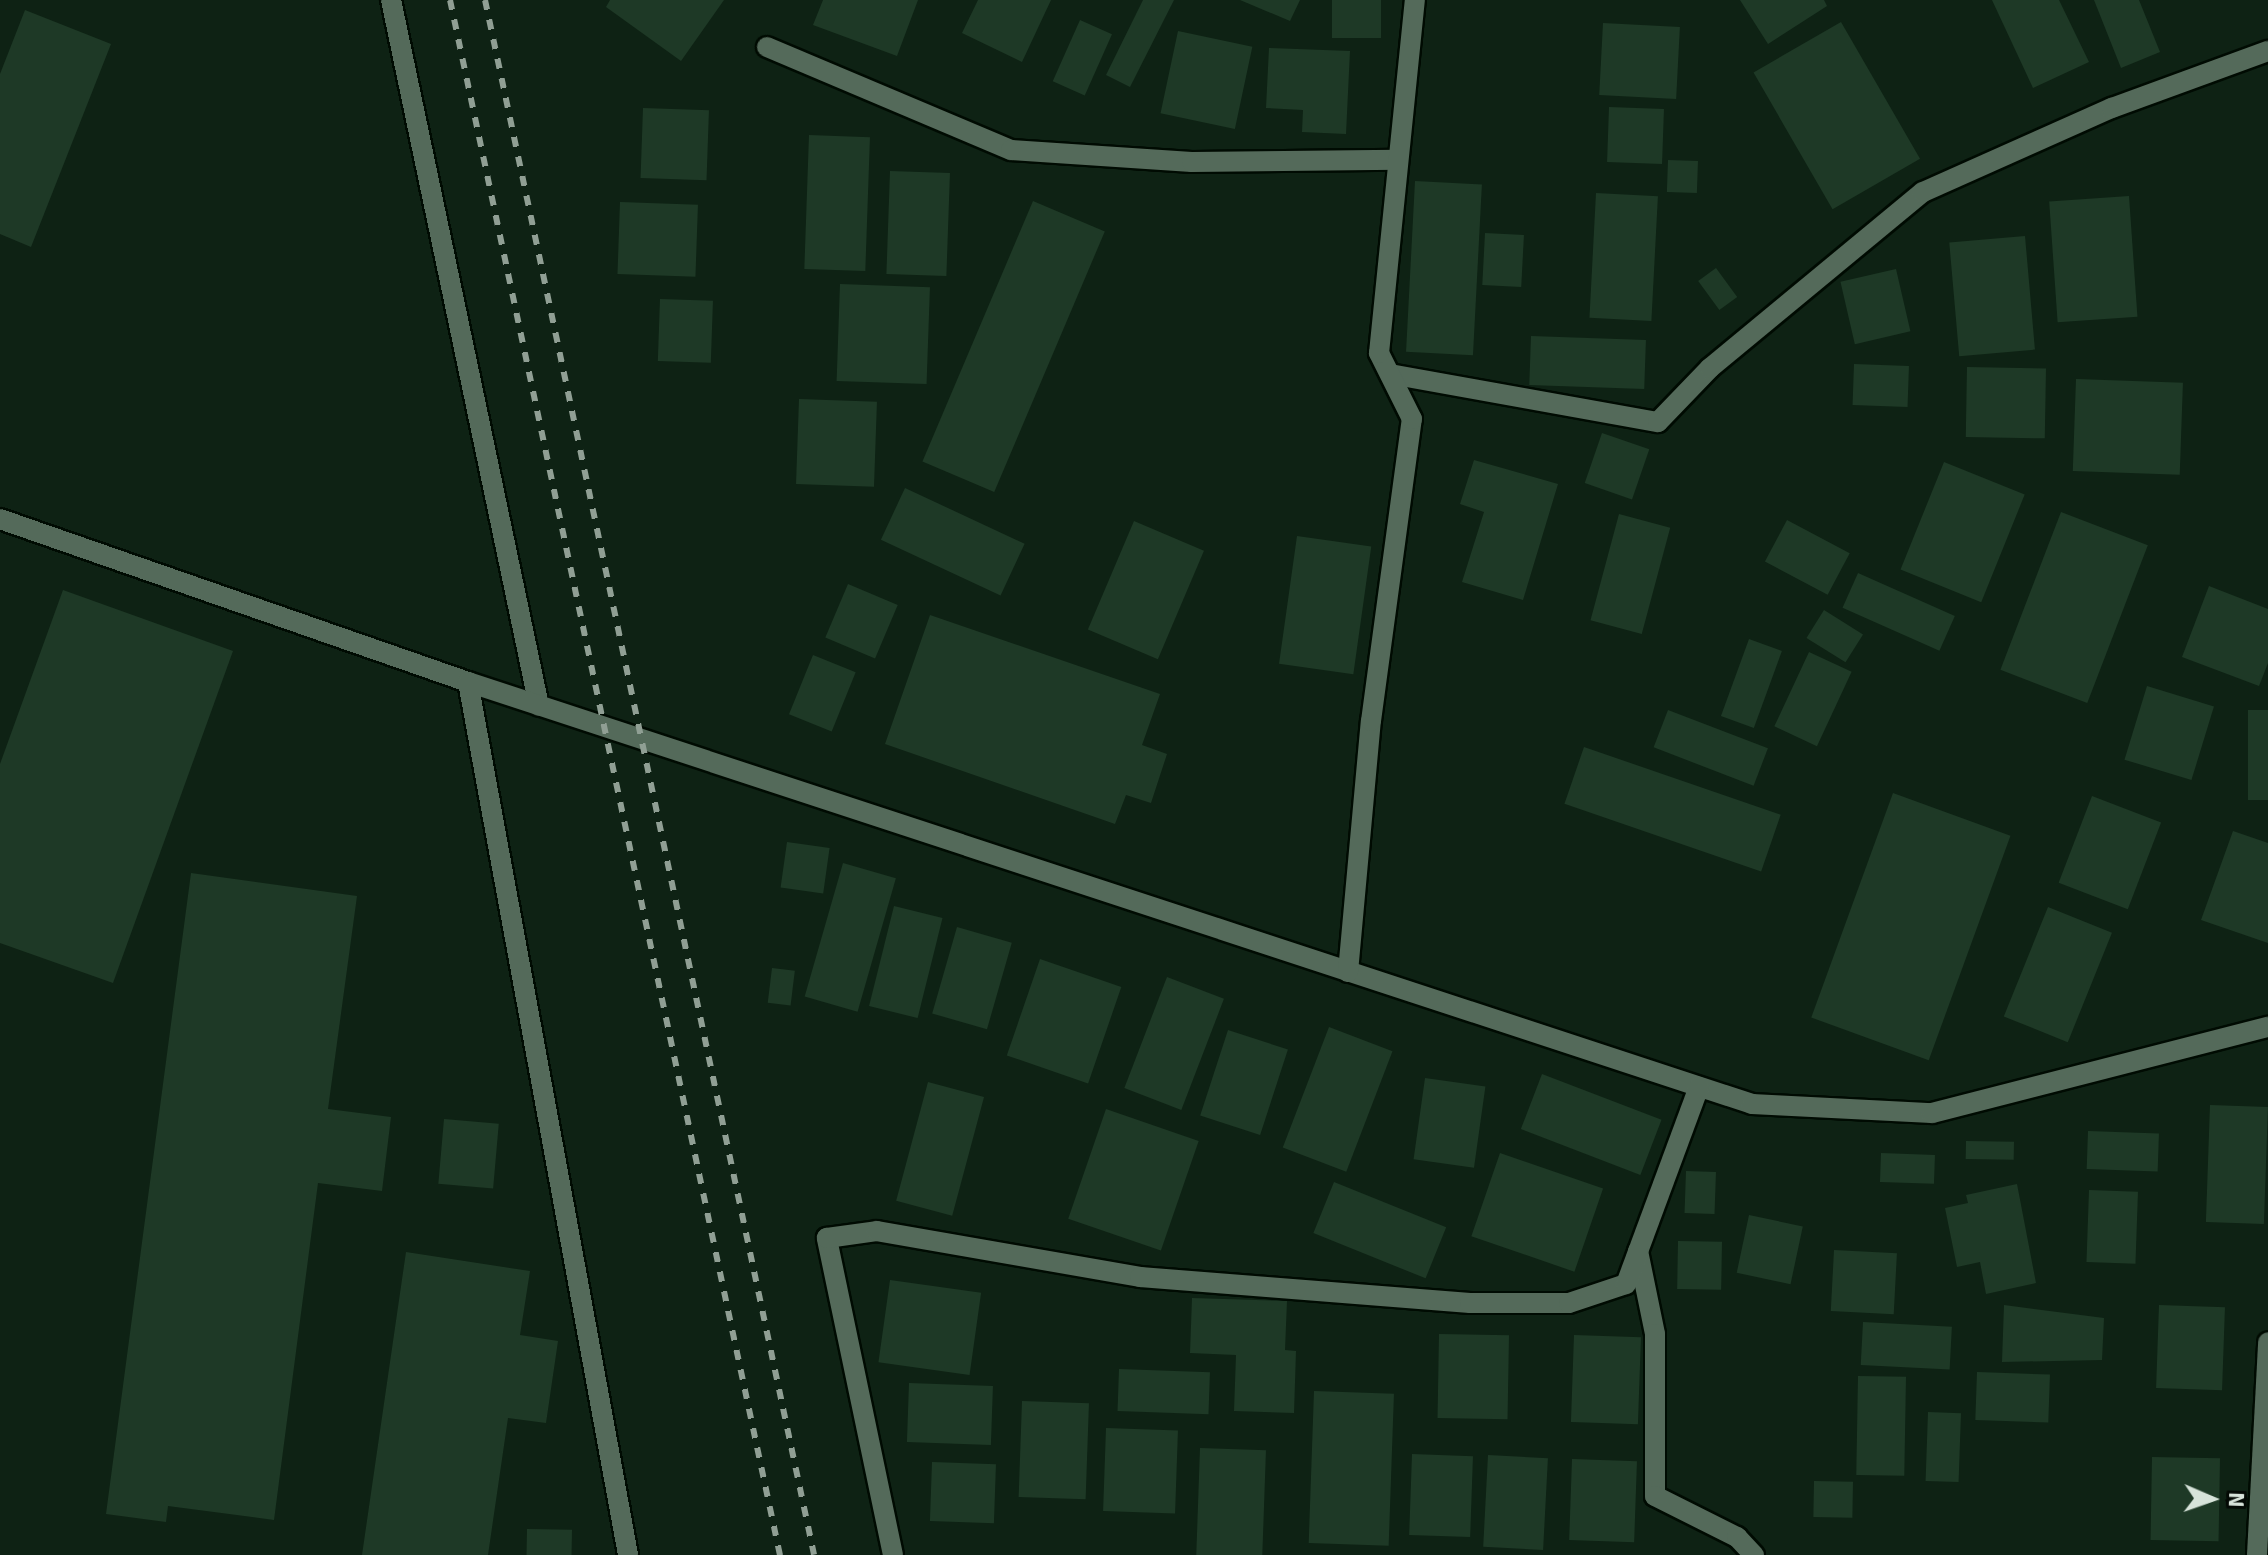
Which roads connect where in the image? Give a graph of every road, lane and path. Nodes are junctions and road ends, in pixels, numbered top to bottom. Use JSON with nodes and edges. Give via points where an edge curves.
{"nodes":[{"id":1,"x":391,"y":0,"type":"edge"},
{"id":2,"x":1415,"y":0,"type":"edge"},
{"id":3,"x":767,"y":47,"type":"dead end"},
{"id":4,"x":2268,"y":51,"type":"edge"},
{"id":5,"x":1398,"y":160,"type":"junction"},
{"id":6,"x":1390,"y":374,"type":"junction"},
{"id":7,"x":0,"y":519,"type":"edge"},
{"id":8,"x":468,"y":682,"type":"junction"},
{"id":9,"x":539,"y":706,"type":"junction"},
{"id":10,"x":1348,"y":972,"type":"junction"},
{"id":11,"x":2268,"y":1027,"type":"edge"},
{"id":12,"x":1699,"y":1087,"type":"junction"},
{"id":13,"x":1638,"y":1251,"type":"junction"},
{"id":14,"x":2268,"y":1342,"type":"edge"},
{"id":15,"x":628,"y":1555,"type":"edge"},
{"id":16,"x":893,"y":1555,"type":"edge"},
{"id":17,"x":1754,"y":1555,"type":"edge"},
{"id":18,"x":2257,"y":1555,"type":"edge"}],
"edges":[{"from":1,"to":9,"type":"street"},
{"from":2,"to":5,"type":"street"},
{"from":3,"to":5,"type":"street","via":[[1011,150],[1192,162]]},
{"from":4,"to":6,"type":"street","via":[[2112,108],[1923,192],[1710,368],[1658,422]]},
{"from":5,"to":6,"type":"street","via":[[1379,353]]},
{"from":6,"to":10,"type":"street","via":[[1412,419],[1371,721]]},
{"from":7,"to":8,"type":"street"},
{"from":8,"to":9,"type":"street"},
{"from":8,"to":15,"type":"street"},
{"from":9,"to":10,"type":"street"},
{"from":10,"to":12,"type":"street"},
{"from":11,"to":12,"type":"street","via":[[1932,1113],[1752,1104]]},
{"from":12,"to":13,"type":"street"},
{"from":13,"to":16,"type":"street","via":[[1626,1284],[1569,1303],[1470,1303],[1140,1277],[877,1231],[827,1238]]},
{"from":13,"to":17,"type":"street","via":[[1655,1334],[1655,1496],[1737,1537]]},
{"from":14,"to":18,"type":"street"}]}
